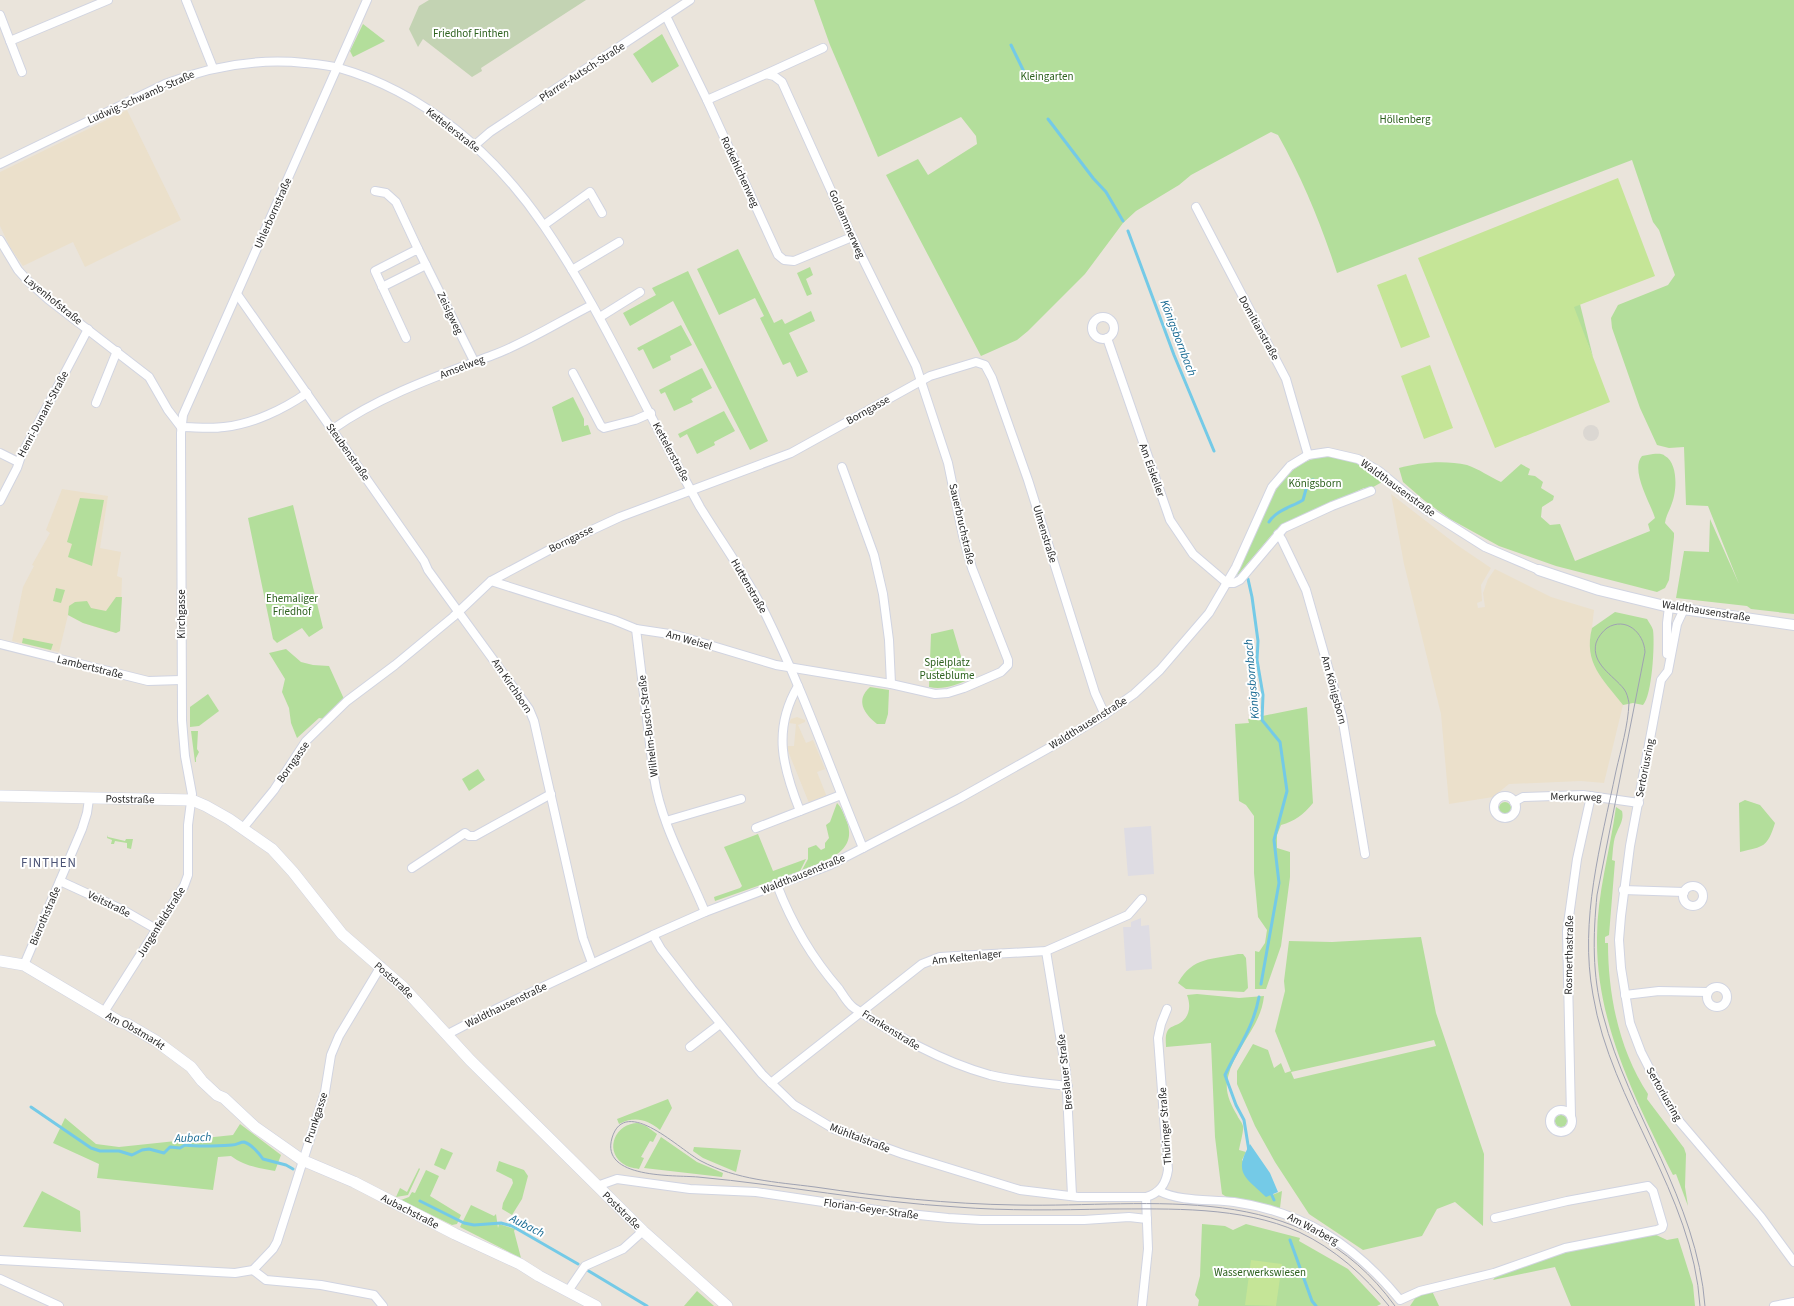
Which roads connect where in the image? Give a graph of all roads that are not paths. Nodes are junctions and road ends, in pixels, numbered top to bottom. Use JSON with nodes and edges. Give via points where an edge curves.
{"nodes":[{"id":1,"x":108,"y":0,"type":"edge"},
{"id":2,"x":186,"y":0,"type":"edge"},
{"id":3,"x":367,"y":0,"type":"edge"},
{"id":4,"x":690,"y":0,"type":"edge"},
{"id":5,"x":0,"y":15,"type":"edge"},
{"id":6,"x":666,"y":16,"type":"junction"},
{"id":7,"x":10,"y":41,"type":"junction"},
{"id":8,"x":823,"y":48,"type":"dead end"},
{"id":9,"x":213,"y":68,"type":"junction"},
{"id":10,"x":338,"y":68,"type":"junction"},
{"id":11,"x":22,"y":72,"type":"dead end"},
{"id":12,"x":766,"y":74,"type":"junction"},
{"id":13,"x":708,"y":100,"type":"junction"},
{"id":14,"x":475,"y":145,"type":"junction"},
{"id":15,"x":0,"y":164,"type":"edge"},
{"id":16,"x":375,"y":191,"type":"dead end"},
{"id":17,"x":1196,"y":207,"type":"dead end"},
{"id":18,"x":602,"y":213,"type":"dead end"},
{"id":19,"x":544,"y":226,"type":"junction"},
{"id":20,"x":852,"y":237,"type":"junction"},
{"id":21,"x":0,"y":240,"type":"edge"},
{"id":22,"x":619,"y":242,"type":"dead end"},
{"id":23,"x":418,"y":249,"type":"junction"},
{"id":24,"x":426,"y":265,"type":"junction"},
{"id":25,"x":572,"y":270,"type":"junction"},
{"id":26,"x":382,"y":287,"type":"junction"},
{"id":27,"x":640,"y":292,"type":"dead end"},
{"id":28,"x":238,"y":294,"type":"junction"},
{"id":29,"x":592,"y":305,"type":"junction"},
{"id":30,"x":600,"y":317,"type":"junction"},
{"id":31,"x":88,"y":329,"type":"junction"},
{"id":32,"x":406,"y":338,"type":"dead end"},
{"id":33,"x":1107,"y":338,"type":"dead end"},
{"id":34,"x":117,"y":351,"type":"junction"},
{"id":35,"x":474,"y":361,"type":"junction"},
{"id":36,"x":976,"y":362,"type":"joint"},
{"id":37,"x":573,"y":373,"type":"dead end"},
{"id":38,"x":921,"y":381,"type":"junction"},
{"id":39,"x":307,"y":393,"type":"junction"},
{"id":40,"x":96,"y":403,"type":"dead end"},
{"id":41,"x":651,"y":413,"type":"junction"},
{"id":42,"x":181,"y":427,"type":"junction"},
{"id":43,"x":333,"y":429,"type":"junction"},
{"id":44,"x":0,"y":453,"type":"edge"},
{"id":45,"x":1308,"y":455,"type":"junction"},
{"id":46,"x":18,"y":462,"type":"junction"},
{"id":47,"x":842,"y":467,"type":"dead end"},
{"id":48,"x":691,"y":491,"type":"junction"},
{"id":49,"x":1371,"y":491,"type":"dead end"},
{"id":50,"x":0,"y":501,"type":"edge"},
{"id":51,"x":1278,"y":534,"type":"junction"},
{"id":52,"x":1539,"y":570,"type":"joint"},
{"id":53,"x":491,"y":581,"type":"junction"},
{"id":54,"x":1227,"y":583,"type":"junction"},
{"id":55,"x":1669,"y":607,"type":"junction"},
{"id":56,"x":1684,"y":609,"type":"junction"},
{"id":57,"x":458,"y":611,"type":"junction"},
{"id":58,"x":1794,"y":625,"type":"edge"},
{"id":59,"x":636,"y":629,"type":"junction"},
{"id":60,"x":0,"y":644,"type":"edge"},
{"id":61,"x":1008,"y":665,"type":"joint"},
{"id":62,"x":790,"y":668,"type":"junction"},
{"id":63,"x":1668,"y":671,"type":"junction"},
{"id":64,"x":181,"y":680,"type":"junction"},
{"id":65,"x":891,"y":684,"type":"junction"},
{"id":66,"x":798,"y":686,"type":"junction"},
{"id":67,"x":1105,"y":715,"type":"junction"},
{"id":68,"x":551,"y":794,"type":"junction"},
{"id":69,"x":841,"y":795,"type":"junction"},
{"id":70,"x":0,"y":796,"type":"edge"},
{"id":71,"x":1591,"y":796,"type":"junction"},
{"id":72,"x":89,"y":799,"type":"junction"},
{"id":73,"x":741,"y":799,"type":"dead end"},
{"id":74,"x":192,"y":800,"type":"junction"},
{"id":75,"x":1514,"y":802,"type":"dead end"},
{"id":76,"x":1639,"y":803,"type":"junction"},
{"id":77,"x":800,"y":811,"type":"junction"},
{"id":78,"x":666,"y":821,"type":"junction"},
{"id":79,"x":243,"y":828,"type":"junction"},
{"id":80,"x":756,"y":828,"type":"dead end"},
{"id":81,"x":863,"y":848,"type":"junction"},
{"id":82,"x":1365,"y":854,"type":"dead end"},
{"id":83,"x":412,"y":868,"type":"dead end"},
{"id":84,"x":60,"y":881,"type":"junction"},
{"id":85,"x":777,"y":885,"type":"junction"},
{"id":86,"x":1623,"y":890,"type":"junction"},
{"id":87,"x":1684,"y":892,"type":"dead end"},
{"id":88,"x":1142,"y":899,"type":"dead end"},
{"id":89,"x":705,"y":912,"type":"junction"},
{"id":90,"x":156,"y":929,"type":"junction"},
{"id":91,"x":653,"y":935,"type":"junction"},
{"id":92,"x":1046,"y":951,"type":"junction"},
{"id":93,"x":0,"y":961,"type":"edge"},
{"id":94,"x":592,"y":963,"type":"junction"},
{"id":95,"x":24,"y":965,"type":"junction"},
{"id":96,"x":381,"y":966,"type":"junction"},
{"id":97,"x":1708,"y":992,"type":"dead end"},
{"id":98,"x":1625,"y":995,"type":"junction"},
{"id":99,"x":1167,"y":1009,"type":"dead end"},
{"id":100,"x":861,"y":1011,"type":"junction"},
{"id":101,"x":104,"y":1012,"type":"junction"},
{"id":102,"x":720,"y":1024,"type":"junction"},
{"id":103,"x":448,"y":1034,"type":"junction"},
{"id":104,"x":690,"y":1047,"type":"dead end"},
{"id":105,"x":771,"y":1083,"type":"junction"},
{"id":106,"x":1068,"y":1086,"type":"junction"},
{"id":107,"x":1571,"y":1116,"type":"dead end"},
{"id":108,"x":254,"y":1126,"type":"joint"},
{"id":109,"x":302,"y":1160,"type":"junction"},
{"id":110,"x":597,"y":1186,"type":"junction"},
{"id":111,"x":1159,"y":1191,"type":"junction"},
{"id":112,"x":1072,"y":1195,"type":"junction"},
{"id":113,"x":1146,"y":1196,"type":"junction"},
{"id":114,"x":1495,"y":1218,"type":"dead end"},
{"id":115,"x":1147,"y":1219,"type":"junction"},
{"id":116,"x":643,"y":1231,"type":"junction"},
{"id":117,"x":0,"y":1260,"type":"edge"},
{"id":118,"x":1794,"y":1262,"type":"edge"},
{"id":119,"x":253,"y":1270,"type":"junction"},
{"id":120,"x":0,"y":1279,"type":"edge"},
{"id":121,"x":568,"y":1291,"type":"junction"},
{"id":122,"x":1794,"y":1302,"type":"edge"},
{"id":123,"x":59,"y":1306,"type":"edge"},
{"id":124,"x":383,"y":1306,"type":"edge"},
{"id":125,"x":596,"y":1306,"type":"edge"},
{"id":126,"x":728,"y":1306,"type":"edge"},
{"id":127,"x":1142,"y":1306,"type":"edge"},
{"id":128,"x":1774,"y":1306,"type":"edge"}],
"edges":[{"from":1,"to":7,"type":"street"},
{"from":2,"to":9,"type":"street"},
{"from":3,"to":10,"type":"street","name":"Uhlerbornstraße"},
{"from":4,"to":6,"type":"street","name":"Pfarrer-Autsch-Straße"},
{"from":5,"to":7,"type":"street"},
{"from":6,"to":13,"type":"street","name":"Rotkehlchenweg"},
{"from":6,"to":14,"type":"street","name":"Pfarrer-Autsch-Straße","via":[[490,132]]},
{"from":7,"to":11,"type":"street"},
{"from":8,"to":12,"type":"street"},
{"from":9,"to":10,"type":"street","name":"Ludwig-Schwamb-Straße","via":[[267,62],[294,62]]},
{"from":9,"to":15,"type":"street","name":"Ludwig-Schwamb-Straße","via":[[165,84]]},
{"from":10,"to":14,"type":"street","name":"Kettelerstraße","via":[[394,90],[422,105]]},
{"from":10,"to":28,"type":"street","name":"Uhlerbornstraße"},
{"from":12,"to":13,"type":"street"},
{"from":12,"to":20,"type":"street","name":"Goldammerweg","via":[[782,82]]},
{"from":13,"to":20,"type":"street","name":"Rotkehlchenweg","via":[[781,258],[794,261]]},
{"from":14,"to":19,"type":"street","name":"Kettelerstraße","via":[[510,182]]},
{"from":16,"to":23,"type":"street","name":"Zeisigweg","via":[[386,193],[396,202]]},
{"from":17,"to":45,"type":"street","name":"Domitianstraße","via":[[1286,379]]},
{"from":18,"to":19,"type":"street","via":[[590,192]]},
{"from":19,"to":25,"type":"street","name":"Kettelerstraße"},
{"from":20,"to":38,"type":"street","name":"Goldammerweg"},
{"from":21,"to":31,"type":"street","name":"Layenhofstraße","via":[[18,270],[28,281]]},
{"from":22,"to":25,"type":"street"},
{"from":23,"to":24,"type":"street","name":"Zeisigweg"},
{"from":23,"to":26,"type":"street","via":[[375,271]]},
{"from":24,"to":26,"type":"street"},
{"from":24,"to":35,"type":"street","name":"Zeisigweg"},
{"from":25,"to":29,"type":"street","name":"Kettelerstraße"},
{"from":26,"to":32,"type":"street"},
{"from":27,"to":30,"type":"street"},
{"from":28,"to":39,"type":"street","name":"Steubenstraße"},
{"from":28,"to":42,"type":"street","name":"Uhlerbornstraße","via":[[185,412]]},
{"from":29,"to":30,"type":"street","name":"Kettelerstraße"},
{"from":29,"to":35,"type":"street","name":"Amselweg","via":[[502,352]]},
{"from":30,"to":41,"type":"street","name":"Kettelerstraße"},
{"from":31,"to":34,"type":"street","name":"Layenhofstraße"},
{"from":31,"to":46,"type":"street","name":"Henri-Dunant-Straße"},
{"from":33,"to":54,"type":"street","name":"Am Eiskeller","via":[[1170,520],[1193,554]]},
{"from":34,"to":40,"type":"street"},
{"from":34,"to":42,"type":"street","name":"Layenhofstraße","via":[[149,377]]},
{"from":35,"to":43,"type":"street","name":"Amselweg","via":[[360,411]]},
{"from":36,"to":38,"type":"street","name":"Borngasse"},
{"from":36,"to":67,"type":"street","name":"Ulmenstraße","via":[[985,365],[992,378],[1028,480],[1095,693]]},
{"from":37,"to":41,"type":"street","name":"Kettelerstraße","via":[[604,428]]},
{"from":38,"to":48,"type":"street","name":"Borngasse","via":[[790,453]]},
{"from":38,"to":61,"type":"street","name":"Sauerbruchstraße","via":[[948,463],[972,568]]},
{"from":39,"to":42,"type":"street","via":[[288,406],[238,424],[225,427]]},
{"from":39,"to":43,"type":"street","name":"Steubenstraße"},
{"from":41,"to":48,"type":"street","name":"Kettelerstraße"},
{"from":42,"to":64,"type":"street","name":"Kirchgasse"},
{"from":43,"to":57,"type":"street","name":"Steubenstraße"},
{"from":44,"to":46,"type":"street"},
{"from":45,"to":52,"type":"street","name":"Waldthausenstraße","via":[[1318,452],[1338,453],[1370,464],[1425,509],[1485,547]]},
{"from":45,"to":54,"type":"street","name":"Waldthausenstraße","via":[[1290,466],[1275,483]]},
{"from":46,"to":50,"type":"street","name":"Henri-Dunant-Straße"},
{"from":47,"to":65,"type":"street","via":[[874,555],[883,594],[890,640]]},
{"from":48,"to":53,"type":"street","name":"Borngasse","via":[[585,532]]},
{"from":48,"to":62,"type":"street","name":"Huttenstraße","via":[[766,614]]},
{"from":49,"to":51,"type":"street","via":[[1312,515],[1284,528]]},
{"from":51,"to":54,"type":"street","via":[[1240,580]]},
{"from":51,"to":82,"type":"street","name":"Am Königsborn","via":[[1306,590],[1342,716]]},
{"from":52,"to":55,"type":"street","name":"Waldthausenstraße","via":[[1599,590]]},
{"from":53,"to":57,"type":"street","name":"Borngasse"},
{"from":53,"to":59,"type":"street","name":"Am Weisel"},
{"from":54,"to":67,"type":"street","name":"Waldthausenstraße","via":[[1208,614],[1171,659],[1134,694]]},
{"from":55,"to":56,"type":"street","name":"Waldthausenstraße"},
{"from":55,"to":63,"type":"street","name":"Sertoriusring"},
{"from":56,"to":58,"type":"street","name":"Waldthausenstraße"},
{"from":56,"to":63,"type":"street","name":"Sertoriusring","via":[[1677,624]]},
{"from":57,"to":68,"type":"street","name":"Am Kirchborn","via":[[532,715]]},
{"from":57,"to":79,"type":"street","name":"Borngasse","via":[[347,702],[306,741],[274,790]]},
{"from":59,"to":62,"type":"street","name":"Am Weisel","via":[[676,636]]},
{"from":59,"to":78,"type":"street","name":"Wilhelm-Busch-Straße","via":[[654,777],[658,800]]},
{"from":60,"to":64,"type":"street","name":"Lambertstraße","via":[[148,681]]},
{"from":61,"to":65,"type":"street","name":"Am Weisel","via":[[996,674],[943,694]]},
{"from":62,"to":65,"type":"street","name":"Am Weisel"},
{"from":62,"to":66,"type":"street","name":"Huttenstraße"},
{"from":63,"to":76,"type":"street","name":"Sertoriusring","via":[[1661,680]]},
{"from":64,"to":74,"type":"street","name":"Kirchgasse","via":[[183,742]]},
{"from":66,"to":69,"type":"street","name":"Huttenstraße"},
{"from":66,"to":77,"type":"street","via":[[790,701],[785,720],[782,748],[786,772]]},
{"from":67,"to":81,"type":"street","name":"Waldthausenstraße","via":[[996,778]]},
{"from":68,"to":83,"type":"street","via":[[476,836],[465,833]]},
{"from":68,"to":94,"type":"street","name":"Am Kirchborn","via":[[583,938]]},
{"from":69,"to":77,"type":"street"},
{"from":69,"to":81,"type":"street","name":"Huttenstraße"},
{"from":70,"to":72,"type":"main road","name":"Poststraße"},
{"from":71,"to":75,"type":"street","name":"Merkurweg","via":[[1523,797]]},
{"from":71,"to":76,"type":"street","name":"Merkurweg"},
{"from":71,"to":107,"type":"street","name":"Rosmerthastraße","via":[[1577,859],[1567,931]]},
{"from":72,"to":74,"type":"main road","name":"Poststraße"},
{"from":72,"to":84,"type":"street","name":"Bierothstraße","via":[[86,818]]},
{"from":73,"to":78,"type":"street"},
{"from":74,"to":79,"type":"main road","name":"Poststraße","via":[[215,810]]},
{"from":74,"to":90,"type":"street","name":"Jungenfeldstraße","via":[[188,825],[188,875],[184,886]]},
{"from":76,"to":86,"type":"street","name":"Sertoriusring"},
{"from":77,"to":80,"type":"street"},
{"from":78,"to":89,"type":"street","name":"Wilhelm-Busch-Straße"},
{"from":79,"to":96,"type":"main road","name":"Poststraße","via":[[272,849],[342,934]]},
{"from":81,"to":85,"type":"street","name":"Waldthausenstraße","via":[[830,865]]},
{"from":84,"to":90,"type":"street","name":"Veitstraße"},
{"from":84,"to":95,"type":"street","name":"Bierothstraße"},
{"from":85,"to":89,"type":"street","name":"Waldthausenstraße"},
{"from":85,"to":100,"type":"street","name":"Frankenstraße","via":[[793,923],[814,957],[854,1008]]},
{"from":86,"to":87,"type":"street"},
{"from":86,"to":98,"type":"street","name":"Sertoriusring","via":[[1619,940]]},
{"from":88,"to":92,"type":"street","name":"Am Keltenlager","via":[[1128,915]]},
{"from":89,"to":91,"type":"street","name":"Waldthausenstraße"},
{"from":90,"to":101,"type":"street","name":"Jungenfeldstraße"},
{"from":91,"to":94,"type":"street","name":"Waldthausenstraße"},
{"from":91,"to":102,"type":"street","name":"Mühltalstraße","via":[[660,949]]},
{"from":92,"to":100,"type":"street","name":"Am Keltenlager","via":[[933,959],[922,964]]},
{"from":92,"to":106,"type":"street","name":"Breslauer Straße"},
{"from":93,"to":95,"type":"main road","name":"Am Obstmarkt"},
{"from":94,"to":103,"type":"street","name":"Waldthausenstraße"},
{"from":95,"to":101,"type":"main road","name":"Am Obstmarkt"},
{"from":96,"to":103,"type":"main road","name":"Poststraße"},
{"from":96,"to":109,"type":"street","name":"Prunkgasse","via":[[339,1036],[331,1055],[325,1092]]},
{"from":97,"to":98,"type":"street","via":[[1659,991]]},
{"from":98,"to":118,"type":"street","name":"Sertoriusring","via":[[1630,1023],[1641,1052],[1667,1103],[1680,1122],[1761,1217]]},
{"from":99,"to":111,"type":"street","name":"Thüringer Straße","via":[[1160,1024],[1158,1038],[1168,1170]]},
{"from":100,"to":105,"type":"street","name":"Am Keltenlager"},
{"from":100,"to":106,"type":"street","name":"Frankenstraße","via":[[884,1028],[941,1058],[990,1075]]},
{"from":101,"to":108,"type":"main road","name":"Am Obstmarkt","via":[[156,1041],[191,1067],[207,1086]]},
{"from":102,"to":104,"type":"street"},
{"from":102,"to":105,"type":"street","name":"Mühltalstraße"},
{"from":103,"to":110,"type":"main road","name":"Poststraße","via":[[470,1060]]},
{"from":105,"to":112,"type":"street","name":"Mühltalstraße","via":[[794,1105],[834,1129],[903,1154],[1020,1190]]},
{"from":106,"to":112,"type":"street","name":"Breslauer Straße"},
{"from":108,"to":109,"type":"main road","name":"Aubachstraße"},
{"from":109,"to":119,"type":"street","name":"Prunkgasse","via":[[278,1242]]},
{"from":109,"to":121,"type":"main road","name":"Aubachstraße","via":[[354,1182],[520,1264]]},
{"from":110,"to":115,"type":"street","name":"Florian-Geyer-Straße","via":[[618,1179],[690,1189],[756,1192],[890,1212],[981,1220],[1084,1220],[1129,1217]]},
{"from":110,"to":116,"type":"main road","name":"Poststraße"},
{"from":111,"to":113,"type":"street"},
{"from":111,"to":114,"type":"street","name":"Am Warberg","via":[[1173,1197],[1256,1206],[1296,1218],[1326,1234],[1361,1258],[1400,1300],[1420,1291],[1494,1273],[1565,1248],[1657,1230],[1663,1225],[1653,1191],[1648,1186]]},
{"from":112,"to":113,"type":"street","name":"Mühltalstraße"},
{"from":113,"to":115,"type":"street"},
{"from":115,"to":127,"type":"street","via":[[1148,1249]]},
{"from":116,"to":121,"type":"street","via":[[623,1249],[585,1266]]},
{"from":116,"to":126,"type":"main road","name":"Poststraße"},
{"from":117,"to":119,"type":"street","via":[[235,1273]]},
{"from":119,"to":124,"type":"street","via":[[266,1280],[321,1285],[374,1295]]},
{"from":120,"to":123,"type":"street"},
{"from":121,"to":125,"type":"main road","name":"Aubachstraße"},
{"from":122,"to":128,"type":"street"}]}
